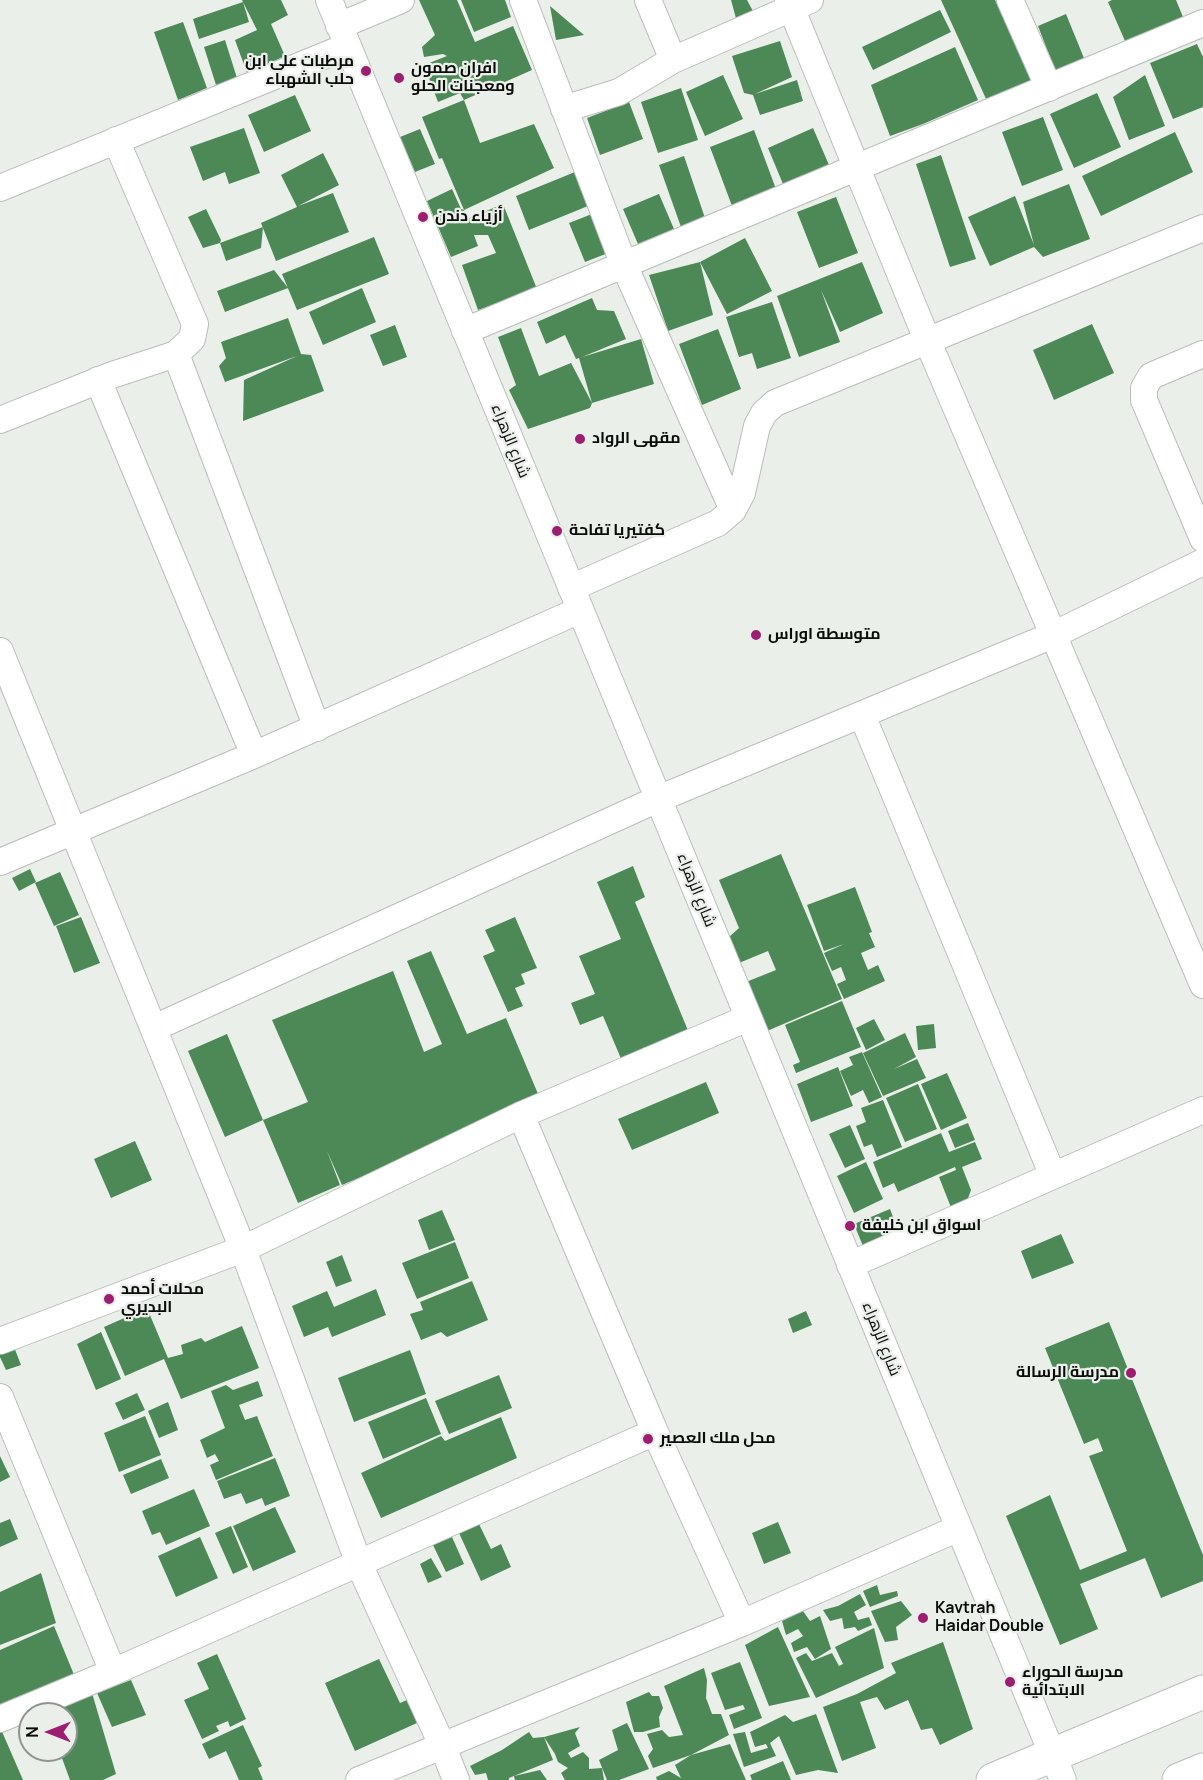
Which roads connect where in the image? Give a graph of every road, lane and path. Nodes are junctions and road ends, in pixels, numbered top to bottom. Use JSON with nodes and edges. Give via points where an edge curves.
{"nodes":[{"id":1,"x":329,"y":0,"type":"edge"},
{"id":2,"x":401,"y":0,"type":"edge"},
{"id":3,"x":523,"y":0,"type":"edge"},
{"id":4,"x":648,"y":0,"type":"edge"},
{"id":5,"x":1010,"y":0,"type":"edge"},
{"id":6,"x":797,"y":3,"type":"edge"},
{"id":7,"x":1203,"y":23,"type":"edge"},
{"id":8,"x":344,"y":36,"type":"junction"},
{"id":9,"x":673,"y":60,"type":"junction"},
{"id":10,"x":1049,"y":88,"type":"junction"},
{"id":11,"x":564,"y":109,"type":"junction"},
{"id":12,"x":116,"y":140,"type":"junction"},
{"id":13,"x":857,"y":167,"type":"junction"},
{"id":14,"x":0,"y":188,"type":"edge"},
{"id":15,"x":1203,"y":228,"type":"edge"},
{"id":16,"x":624,"y":265,"type":"junction"},
{"id":17,"x":465,"y":331,"type":"junction"},
{"id":18,"x":928,"y":342,"type":"junction"},
{"id":19,"x":177,"y":354,"type":"junction"},
{"id":20,"x":1203,"y":354,"type":"edge"},
{"id":21,"x":98,"y":380,"type":"junction"},
{"id":22,"x":0,"y":420,"type":"edge"},
{"id":23,"x":733,"y":510,"type":"junction"},
{"id":24,"x":1203,"y":539,"type":"edge"},
{"id":25,"x":1203,"y":562,"type":"edge"},
{"id":26,"x":576,"y":599,"type":"junction"},
{"id":27,"x":1053,"y":635,"type":"junction"},
{"id":28,"x":0,"y":651,"type":"edge"},
{"id":29,"x":862,"y":715,"type":"junction"},
{"id":30,"x":317,"y":728,"type":"junction"},
{"id":31,"x":254,"y":755,"type":"junction"},
{"id":32,"x":658,"y":799,"type":"junction"},
{"id":33,"x":73,"y":830,"type":"junction"},
{"id":34,"x":0,"y":862,"type":"edge"},
{"id":35,"x":1203,"y":985,"type":"edge"},
{"id":36,"x":748,"y":1018,"type":"junction"},
{"id":37,"x":154,"y":1028,"type":"junction"},
{"id":38,"x":1203,"y":1110,"type":"edge"},
{"id":39,"x":521,"y":1115,"type":"junction"},
{"id":40,"x":1053,"y":1176,"type":"junction"},
{"id":41,"x":243,"y":1249,"type":"junction"},
{"id":42,"x":850,"y":1265,"type":"junction"},
{"id":43,"x":0,"y":1341,"type":"edge"},
{"id":44,"x":0,"y":1397,"type":"edge"},
{"id":45,"x":655,"y":1432,"type":"junction"},
{"id":46,"x":959,"y":1528,"type":"junction"},
{"id":47,"x":359,"y":1564,"type":"junction"},
{"id":48,"x":742,"y":1623,"type":"junction"},
{"id":49,"x":113,"y":1672,"type":"junction"},
{"id":50,"x":1203,"y":1692,"type":"edge"},
{"id":51,"x":0,"y":1719,"type":"edge"},
{"id":52,"x":443,"y":1747,"type":"junction"},
{"id":53,"x":1058,"y":1768,"type":"edge"},
{"id":54,"x":1203,"y":1770,"type":"edge"},
{"id":55,"x":359,"y":1780,"type":"edge"},
{"id":56,"x":456,"y":1780,"type":"edge"},
{"id":57,"x":993,"y":1780,"type":"edge"},
{"id":58,"x":1179,"y":1780,"type":"edge"}],
"edges":[{"from":1,"to":8,"type":"street","name":"شارع الزهراء"},
{"from":2,"to":8,"type":"street"},
{"from":3,"to":11,"type":"street"},
{"from":4,"to":9,"type":"street"},
{"from":5,"to":10,"type":"street"},
{"from":6,"to":9,"type":"street"},
{"from":6,"to":13,"type":"street"},
{"from":7,"to":10,"type":"street"},
{"from":8,"to":12,"type":"street"},
{"from":8,"to":17,"type":"street","name":"شارع الزهراء"},
{"from":9,"to":11,"type":"street","via":[[619,92]]},
{"from":10,"to":13,"type":"street"},
{"from":11,"to":16,"type":"street"},
{"from":12,"to":14,"type":"street"},
{"from":12,"to":19,"type":"street","via":[[195,324],[192,339]]},
{"from":13,"to":16,"type":"street"},
{"from":13,"to":18,"type":"street"},
{"from":15,"to":18,"type":"street"},
{"from":16,"to":17,"type":"street"},
{"from":16,"to":23,"type":"street"},
{"from":17,"to":26,"type":"street","name":"شارع الزهراء"},
{"from":18,"to":23,"type":"street","via":[[776,403],[764,413],[756,426],[748,474]]},
{"from":18,"to":27,"type":"street"},
{"from":19,"to":21,"type":"street"},
{"from":19,"to":30,"type":"street"},
{"from":20,"to":24,"type":"street","via":[[1151,376],[1143,400]]},
{"from":21,"to":22,"type":"street"},
{"from":21,"to":31,"type":"street"},
{"from":23,"to":26,"type":"street","via":[[718,523]]},
{"from":25,"to":27,"type":"street"},
{"from":26,"to":30,"type":"street"},
{"from":26,"to":32,"type":"street","name":"شارع الزهراء"},
{"from":27,"to":29,"type":"street"},
{"from":27,"to":35,"type":"street"},
{"from":28,"to":33,"type":"street"},
{"from":29,"to":32,"type":"street"},
{"from":29,"to":40,"type":"street"},
{"from":30,"to":31,"type":"street"},
{"from":31,"to":33,"type":"street"},
{"from":32,"to":36,"type":"street","name":"شارع الزهراء"},
{"from":32,"to":37,"type":"street"},
{"from":33,"to":34,"type":"street"},
{"from":33,"to":37,"type":"street"},
{"from":36,"to":39,"type":"street"},
{"from":36,"to":42,"type":"street","name":"شارع الزهراء"},
{"from":37,"to":41,"type":"street"},
{"from":38,"to":40,"type":"street"},
{"from":39,"to":41,"type":"street"},
{"from":39,"to":45,"type":"street"},
{"from":40,"to":42,"type":"street"},
{"from":41,"to":43,"type":"street"},
{"from":41,"to":47,"type":"street"},
{"from":42,"to":46,"type":"street","name":"شارع الزهراء"},
{"from":44,"to":49,"type":"street"},
{"from":45,"to":47,"type":"street"},
{"from":45,"to":48,"type":"street"},
{"from":46,"to":48,"type":"street"},
{"from":46,"to":53,"type":"street","name":"شارع الزهراء"},
{"from":47,"to":49,"type":"street"},
{"from":47,"to":52,"type":"street"},
{"from":48,"to":52,"type":"street"},
{"from":49,"to":51,"type":"street"},
{"from":50,"to":53,"type":"street"},
{"from":52,"to":55,"type":"street"},
{"from":52,"to":56,"type":"street"},
{"from":53,"to":57,"type":"street"},
{"from":54,"to":58,"type":"street"}]}
